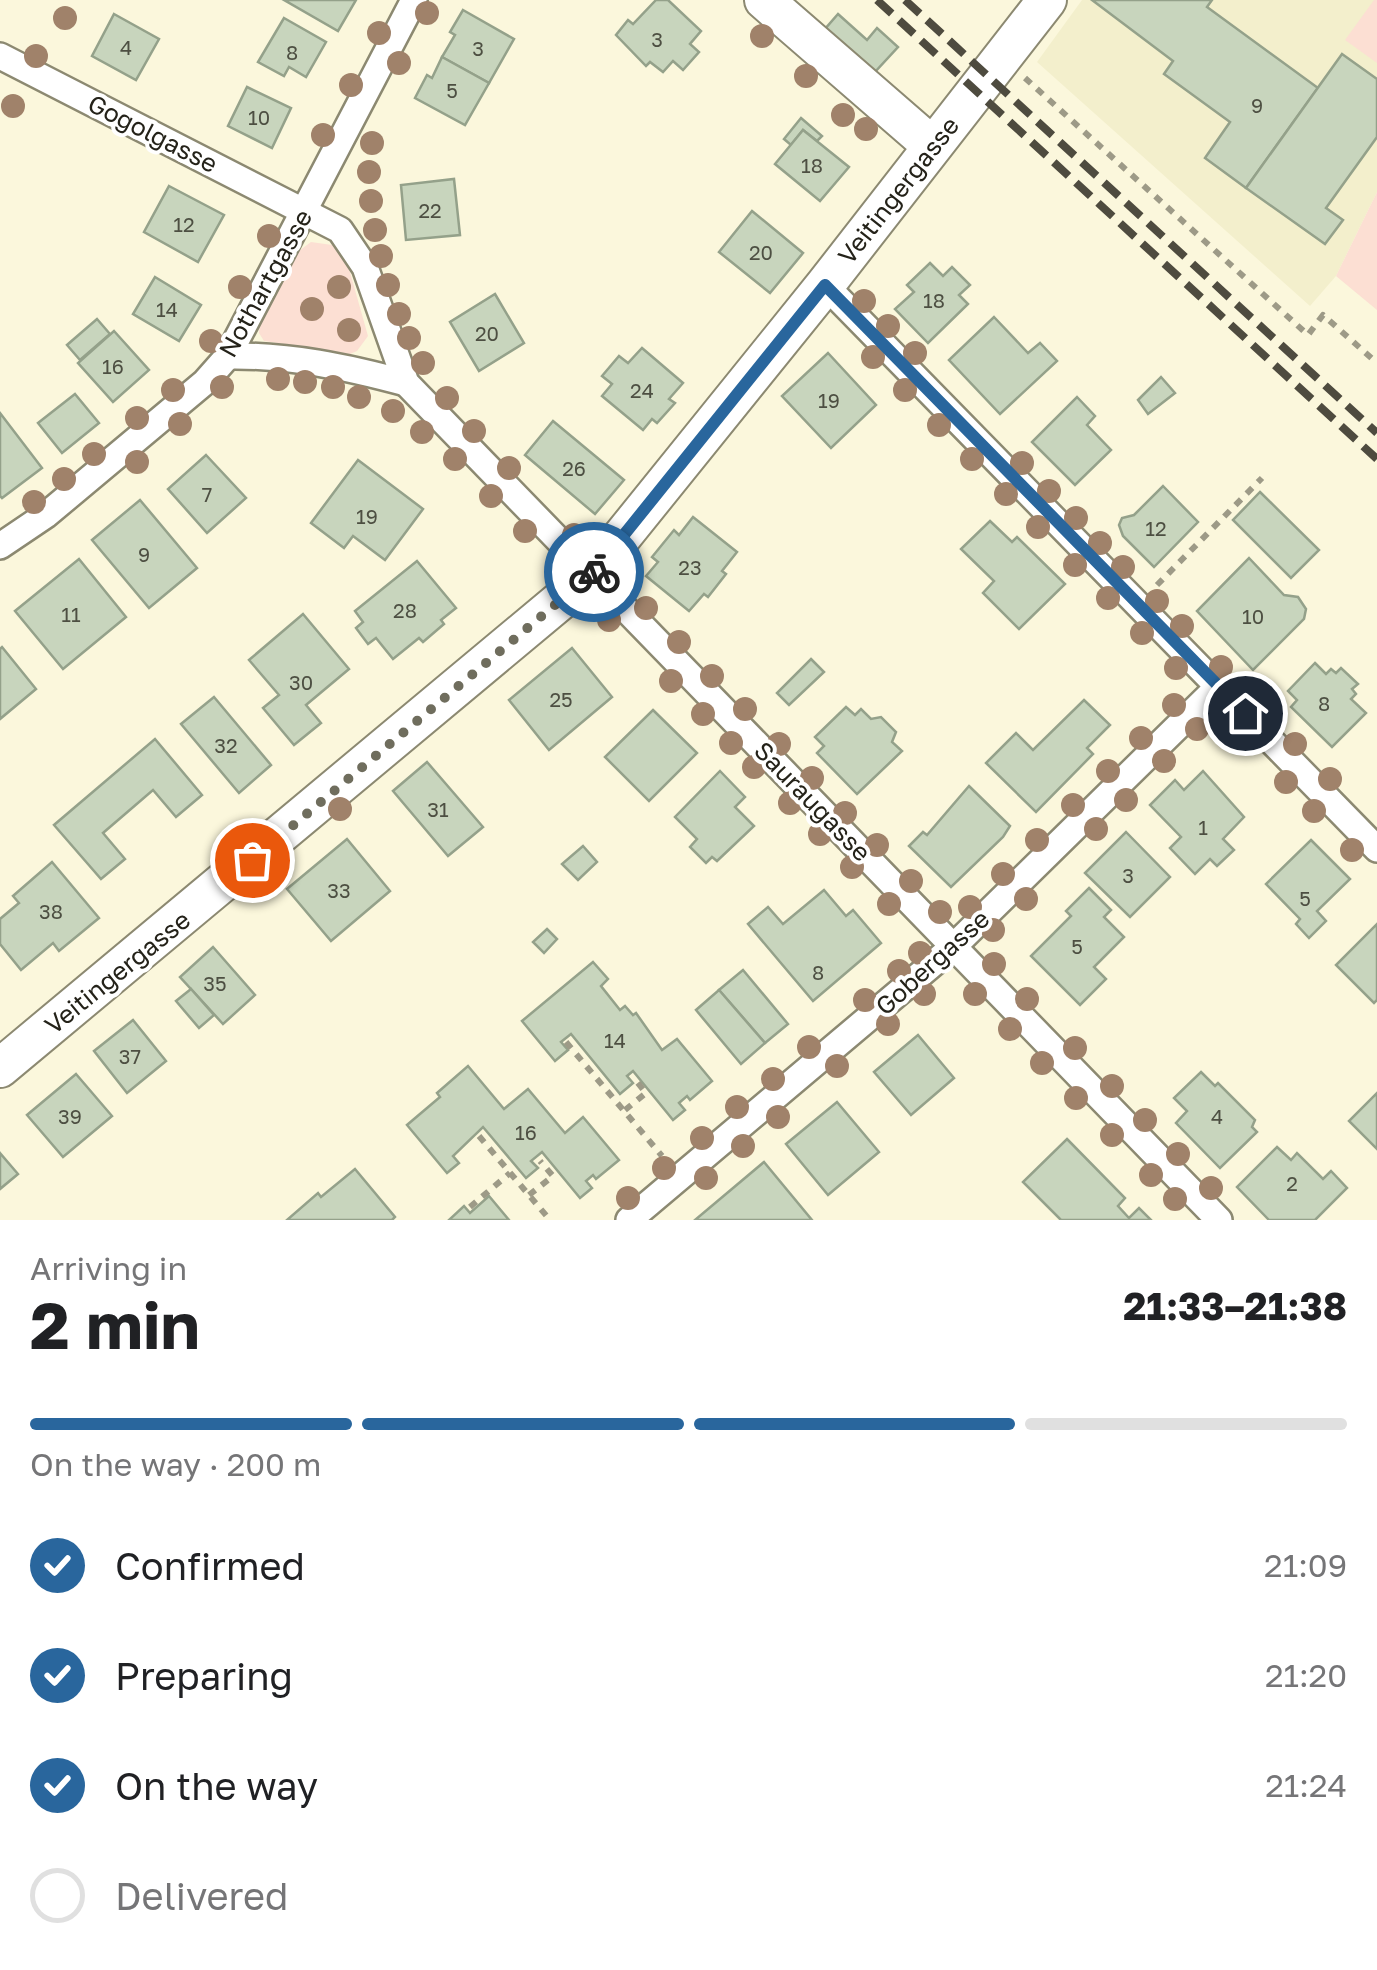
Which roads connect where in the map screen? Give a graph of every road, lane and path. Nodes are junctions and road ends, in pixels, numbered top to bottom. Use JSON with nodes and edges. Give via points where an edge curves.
{"nodes":[{"id":1,"x":414,"y":0,"type":"edge"},
{"id":2,"x":764,"y":0,"type":"edge"},
{"id":3,"x":1033,"y":5,"type":"edge"},
{"id":4,"x":0,"y":56,"type":"edge"},
{"id":5,"x":1002,"y":57,"type":"junction"},
{"id":6,"x":932,"y":145,"type":"junction"},
{"id":7,"x":306,"y":210,"type":"junction"},
{"id":8,"x":825,"y":285,"type":"junction"},
{"id":9,"x":228,"y":356,"type":"junction"},
{"id":10,"x":1377,"y":363,"type":"edge"},
{"id":11,"x":406,"y":384,"type":"junction"},
{"id":12,"x":1262,"y":478,"type":"dead end"},
{"id":13,"x":0,"y":546,"type":"edge"},
{"id":14,"x":591,"y":575,"type":"junction"},
{"id":15,"x":1138,"y":604,"type":"junction"},
{"id":16,"x":1219,"y":686,"type":"junction"},
{"id":17,"x":1377,"y":848,"type":"edge"},
{"id":18,"x":954,"y":946,"type":"junction"},
{"id":19,"x":566,"y":1042,"type":"dead end"},
{"id":20,"x":0,"y":1068,"type":"edge"},
{"id":21,"x":633,"y":1077,"type":"dead end"},
{"id":22,"x":624,"y":1111,"type":"junction"},
{"id":23,"x":479,"y":1136,"type":"dead end"},
{"id":24,"x":663,"y":1157,"type":"dead end"},
{"id":25,"x":540,"y":1160,"type":"dead end"},
{"id":26,"x":510,"y":1173,"type":"junction"},
{"id":27,"x":529,"y":1195,"type":"junction"},
{"id":28,"x":470,"y":1207,"type":"dead end"},
{"id":29,"x":550,"y":1220,"type":"edge"},
{"id":30,"x":629,"y":1220,"type":"edge"},
{"id":31,"x":1218,"y":1220,"type":"edge"}],
"edges":[{"from":1,"to":7,"type":"street","name":"Nothartgasse"},
{"from":2,"to":6,"type":"street"},
{"from":3,"to":5,"type":"street","name":"Veitingergasse"},
{"from":4,"to":7,"type":"street","name":"Gogolgasse"},
{"from":5,"to":6,"type":"street","name":"Veitingergasse"},
{"from":5,"to":10,"type":"path","via":[[1308,335],[1323,316]]},
{"from":6,"to":8,"type":"street","name":"Veitingergasse"},
{"from":7,"to":9,"type":"street","name":"Nothartgasse"},
{"from":7,"to":11,"type":"street","name":"Sauraugasse","via":[[340,230],[356,250]]},
{"from":8,"to":14,"type":"street","name":"Veitingergasse"},
{"from":8,"to":15,"type":"street"},
{"from":9,"to":11,"type":"street","name":"Sauraugasse","via":[[354,368]]},
{"from":9,"to":13,"type":"street","name":"Nothartgasse","via":[[60,503]]},
{"from":11,"to":14,"type":"street","name":"Sauraugasse"},
{"from":12,"to":15,"type":"path"},
{"from":14,"to":18,"type":"street","name":"Sauraugasse"},
{"from":14,"to":20,"type":"street","name":"Veitingergasse"},
{"from":15,"to":16,"type":"street"},
{"from":16,"to":17,"type":"street"},
{"from":16,"to":18,"type":"street","name":"Gobergasse"},
{"from":18,"to":30,"type":"street","name":"Gobergasse"},
{"from":18,"to":31,"type":"street","name":"Sauraugasse"},
{"from":19,"to":22,"type":"path"},
{"from":21,"to":22,"type":"path","via":[[646,1093]]},
{"from":22,"to":24,"type":"path"},
{"from":23,"to":26,"type":"path"},
{"from":25,"to":27,"type":"path","via":[[553,1176]]},
{"from":26,"to":27,"type":"path"},
{"from":26,"to":28,"type":"path"},
{"from":27,"to":29,"type":"path"}]}
